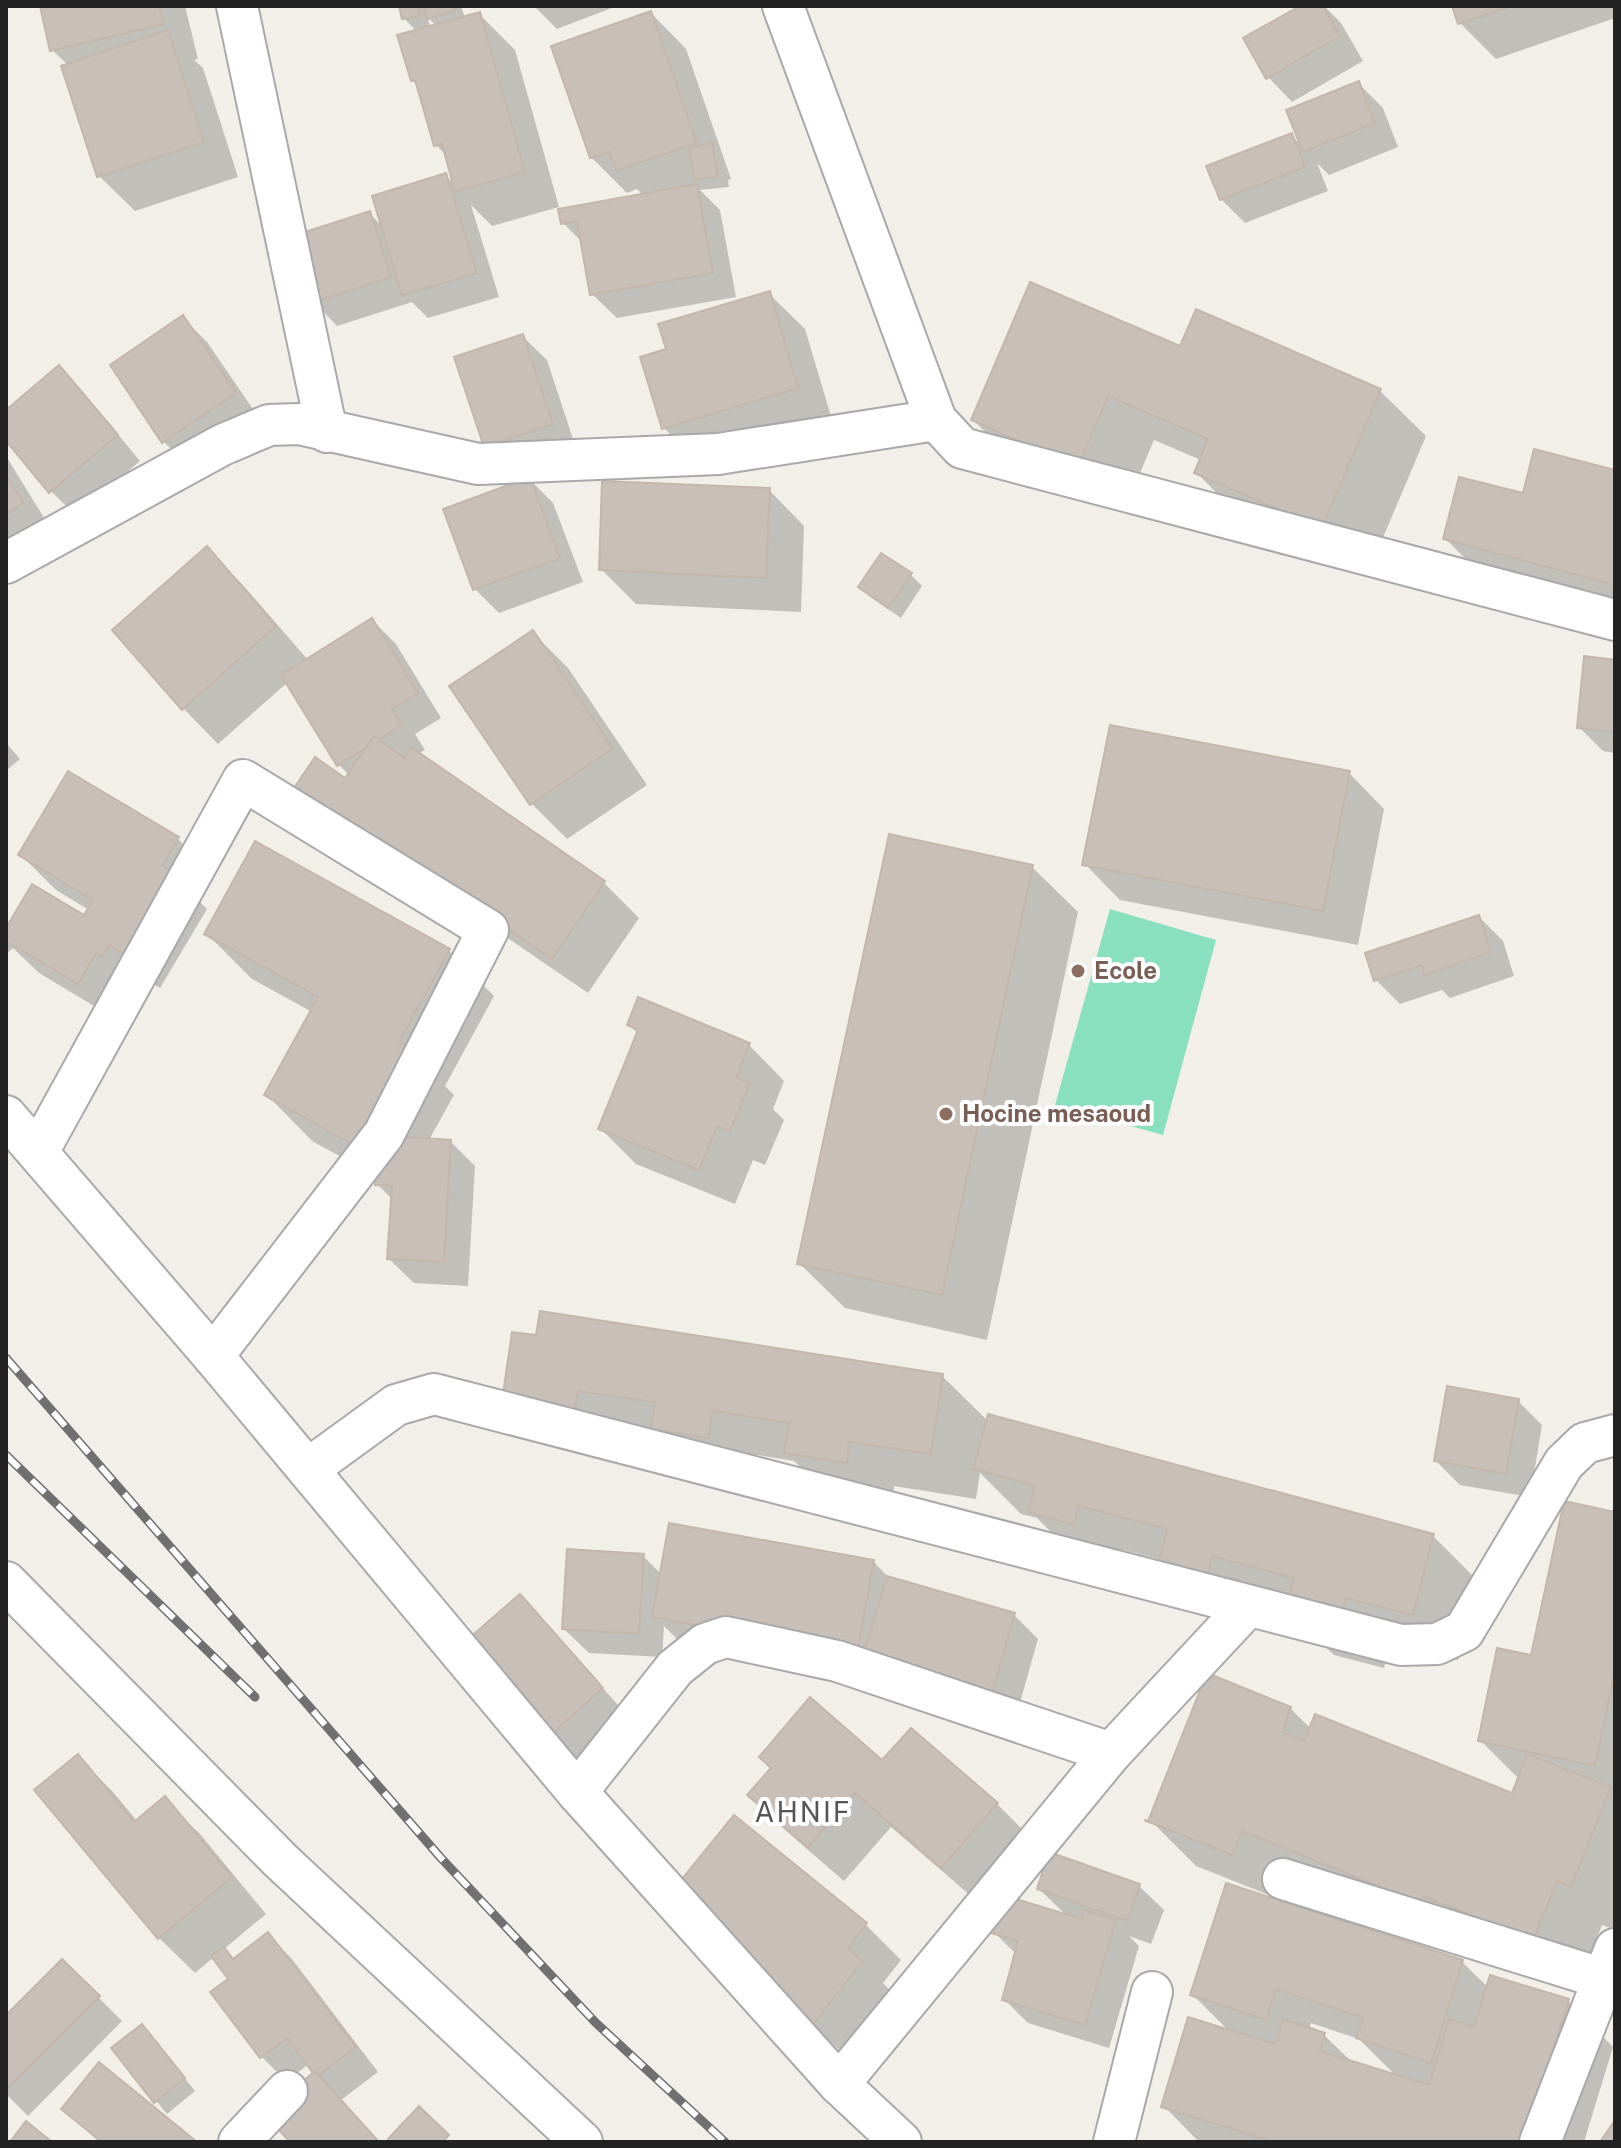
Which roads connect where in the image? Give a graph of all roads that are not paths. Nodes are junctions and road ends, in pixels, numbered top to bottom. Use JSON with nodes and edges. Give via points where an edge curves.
{"nodes":[{"id":1,"x":237,"y":6,"type":"edge"},
{"id":2,"x":783,"y":6,"type":"edge"},
{"id":3,"x":936,"y":420,"type":"junction"},
{"id":4,"x":327,"y":432,"type":"junction"},
{"id":5,"x":6,"y":563,"type":"edge"},
{"id":6,"x":1615,"y":620,"type":"edge"},
{"id":7,"x":6,"y":1116,"type":"edge"},
{"id":8,"x":38,"y":1152,"type":"junction"},
{"id":9,"x":213,"y":1356,"type":"junction"},
{"id":10,"x":1615,"y":1435,"type":"edge"},
{"id":11,"x":308,"y":1469,"type":"junction"},
{"id":12,"x":6,"y":1582,"type":"edge"},
{"id":13,"x":1248,"y":1606,"type":"junction"},
{"id":14,"x":1111,"y":1753,"type":"junction"},
{"id":15,"x":577,"y":1792,"type":"junction"},
{"id":16,"x":1283,"y":1879,"type":"dead end"},
{"id":17,"x":1610,"y":1964,"type":"edge"},
{"id":18,"x":1152,"y":1992,"type":"dead end"},
{"id":19,"x":839,"y":2084,"type":"junction"},
{"id":20,"x":287,"y":2091,"type":"dead end"},
{"id":21,"x":239,"y":2142,"type":"edge"},
{"id":22,"x":582,"y":2142,"type":"edge"},
{"id":23,"x":901,"y":2142,"type":"edge"},
{"id":24,"x":1114,"y":2142,"type":"edge"},
{"id":25,"x":1540,"y":2142,"type":"edge"}],
"edges":[{"from":1,"to":4,"type":"street"},
{"from":2,"to":3,"type":"street"},
{"from":3,"to":4,"type":"street","via":[[718,454],[478,464]]},
{"from":3,"to":6,"type":"street","via":[[962,448]]},
{"from":4,"to":5,"type":"street","via":[[299,424],[269,425],[222,445]]},
{"from":7,"to":8,"type":"street"},
{"from":8,"to":9,"type":"street"},
{"from":8,"to":9,"type":"street","via":[[243,780],[488,930],[384,1134]]},
{"from":9,"to":11,"type":"street"},
{"from":10,"to":13,"type":"street","via":[[1585,1443],[1564,1463],[1464,1631],[1437,1644],[1401,1645]]},
{"from":11,"to":13,"type":"street","via":[[396,1405],[434,1394]]},
{"from":11,"to":15,"type":"street"},
{"from":12,"to":22,"type":"street","via":[[280,1860]]},
{"from":13,"to":14,"type":"street"},
{"from":14,"to":15,"type":"street","via":[[837,1661],[726,1637],[705,1644],[675,1668]]},
{"from":14,"to":19,"type":"street"},
{"from":15,"to":19,"type":"street"},
{"from":16,"to":17,"type":"street"},
{"from":17,"to":25,"type":"street"},
{"from":18,"to":24,"type":"street"},
{"from":19,"to":23,"type":"street"},
{"from":20,"to":21,"type":"street"}]}
